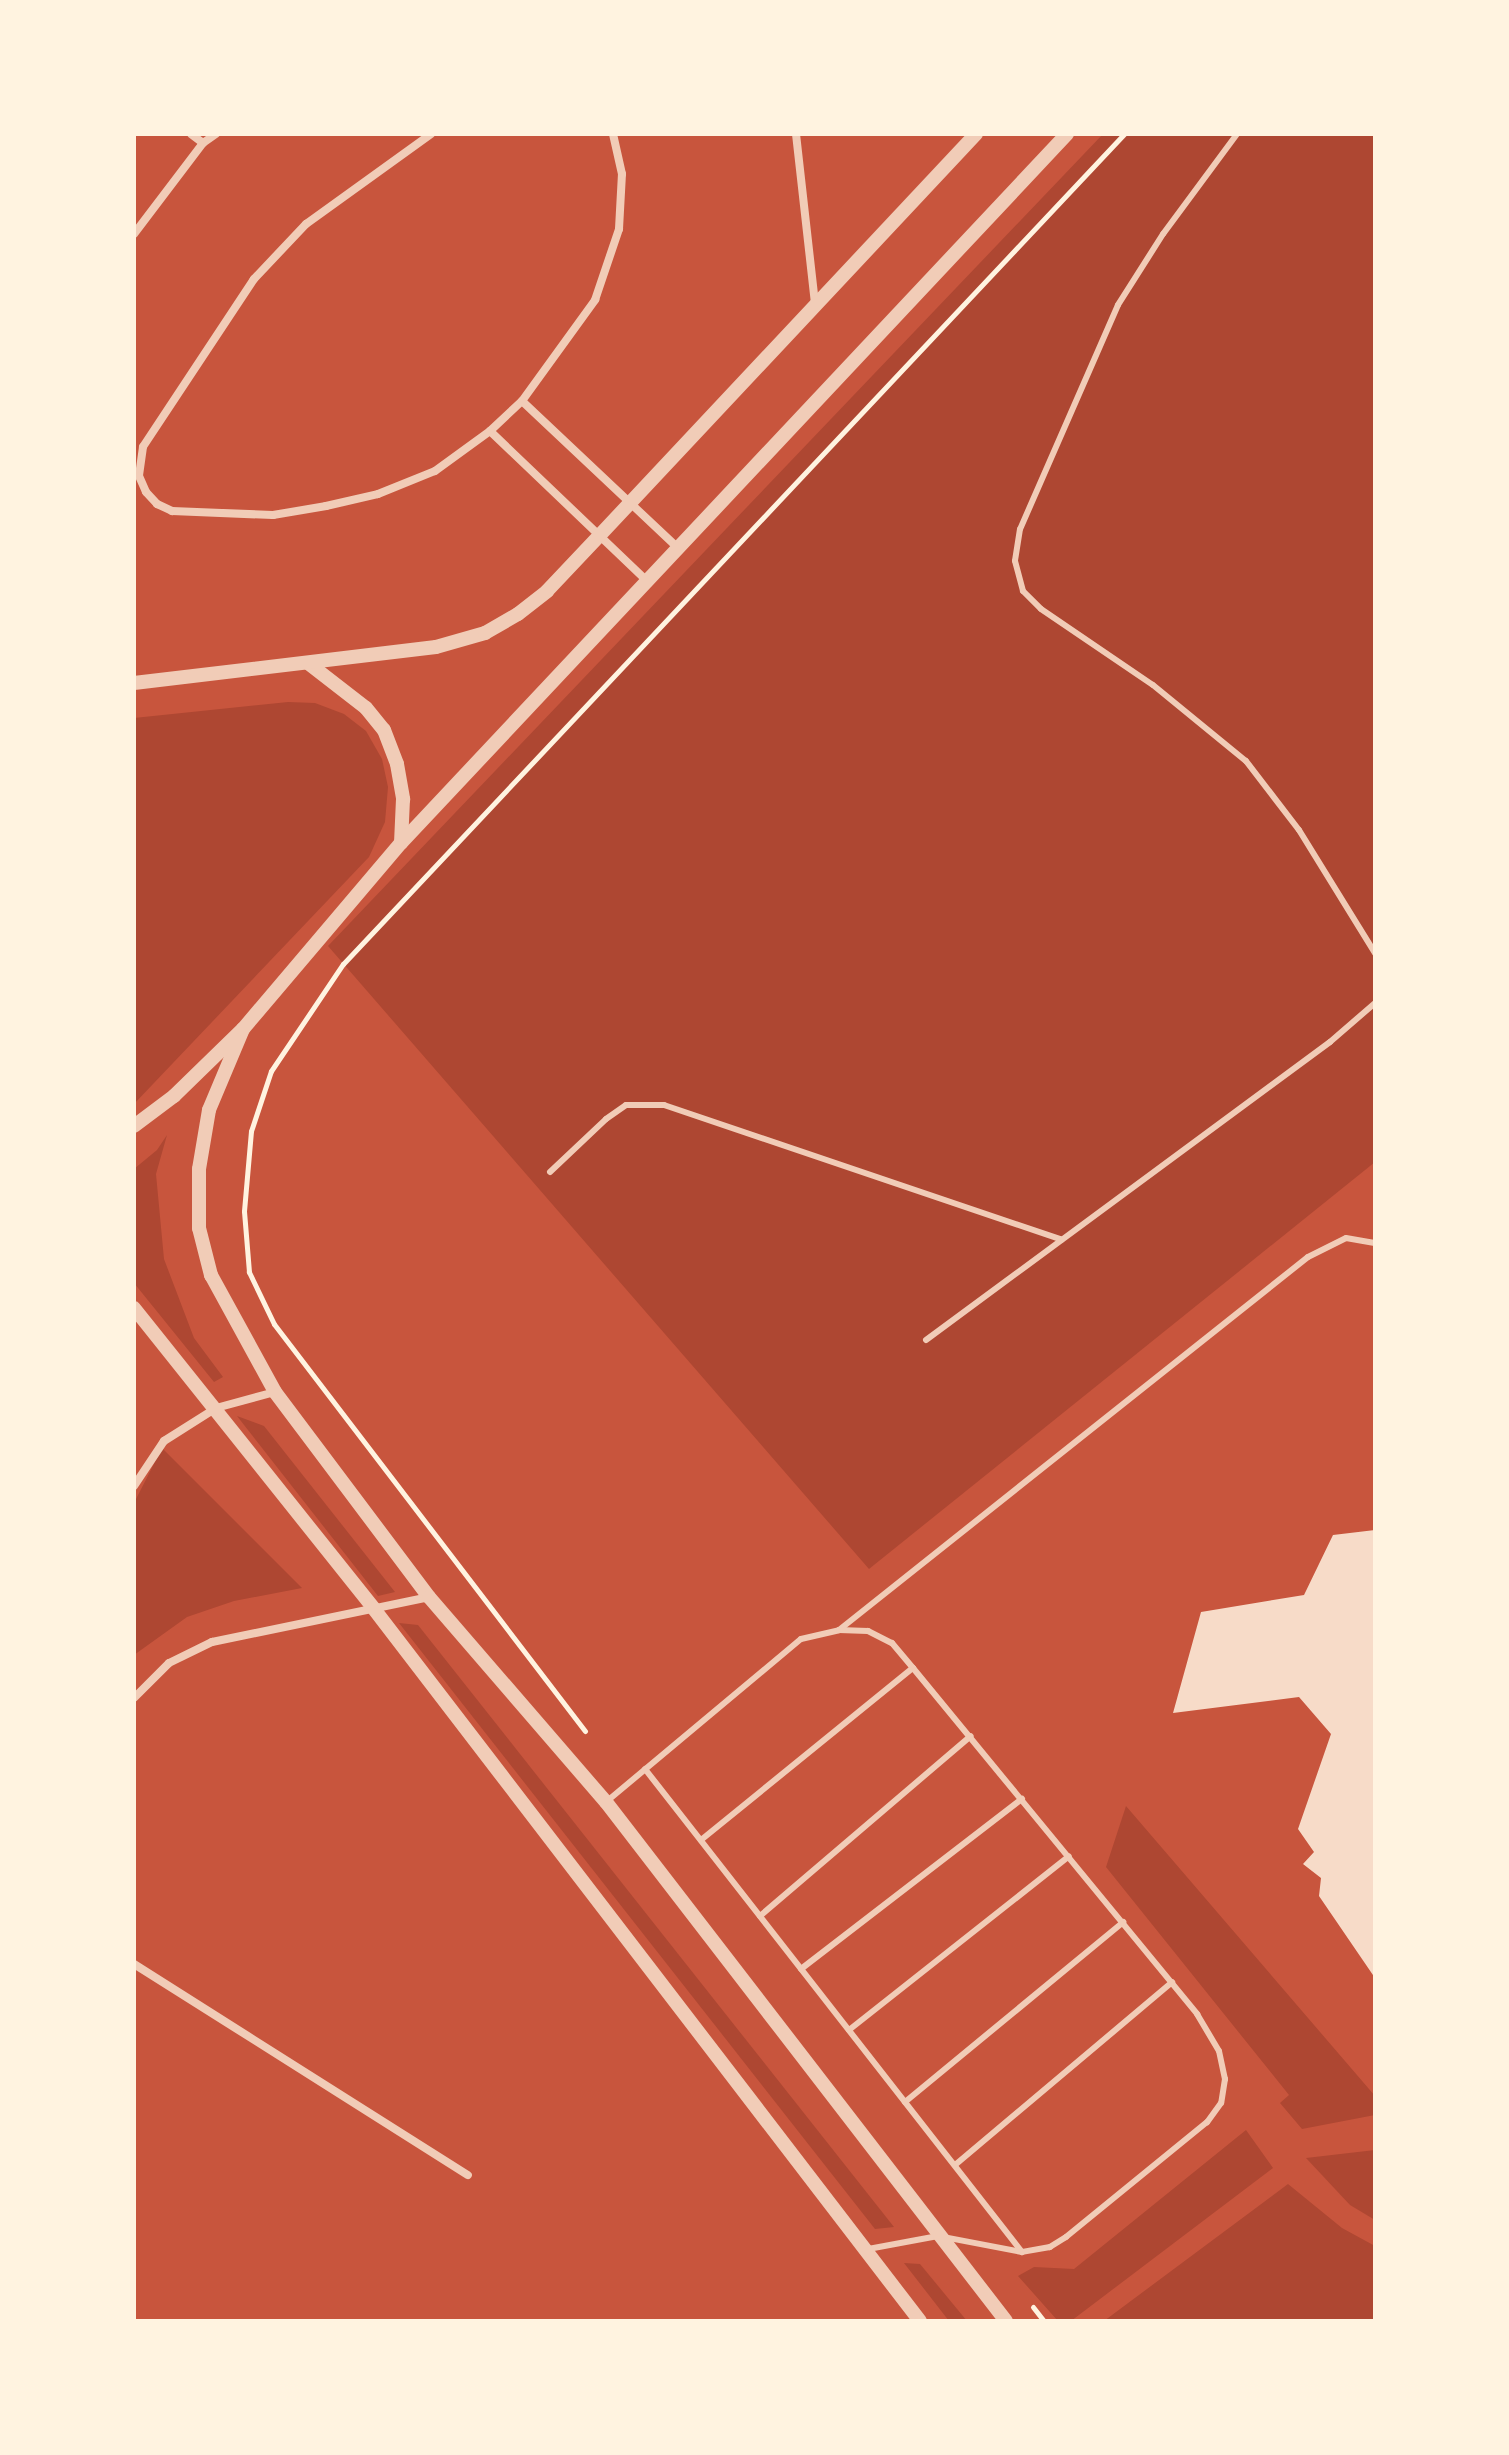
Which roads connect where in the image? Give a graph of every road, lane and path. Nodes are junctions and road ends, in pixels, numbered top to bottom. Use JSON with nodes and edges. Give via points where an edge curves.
{"nodes":[{"id":1,"x":191,"y":134,"type":"edge"},
{"id":2,"x":216,"y":134,"type":"edge"},
{"id":3,"x":431,"y":134,"type":"edge"},
{"id":4,"x":613,"y":134,"type":"edge"},
{"id":5,"x":796,"y":134,"type":"edge"},
{"id":6,"x":976,"y":134,"type":"edge"},
{"id":7,"x":1067,"y":134,"type":"edge"},
{"id":8,"x":1124,"y":134,"type":"edge"},
{"id":9,"x":1237,"y":134,"type":"edge"},
{"id":10,"x":203,"y":143,"type":"junction"},
{"id":11,"x":134,"y":234,"type":"edge"},
{"id":12,"x":815,"y":303,"type":"junction"},
{"id":13,"x":522,"y":401,"type":"junction"},
{"id":14,"x":490,"y":431,"type":"junction"},
{"id":15,"x":630,"y":502,"type":"junction"},
{"id":16,"x":599,"y":536,"type":"junction"},
{"id":17,"x":678,"y":548,"type":"junction"},
{"id":18,"x":647,"y":581,"type":"junction"},
{"id":19,"x":308,"y":663,"type":"junction"},
{"id":20,"x":134,"y":683,"type":"edge"},
{"id":21,"x":401,"y":843,"type":"junction"},
{"id":22,"x":1375,"y":953,"type":"edge"},
{"id":23,"x":1375,"y":1003,"type":"edge"},
{"id":24,"x":243,"y":1029,"type":"junction"},
{"id":25,"x":134,"y":1126,"type":"edge"},
{"id":26,"x":550,"y":1172,"type":"dead end"},
{"id":27,"x":1062,"y":1240,"type":"junction"},
{"id":28,"x":1375,"y":1243,"type":"edge"},
{"id":29,"x":134,"y":1308,"type":"edge"},
{"id":30,"x":926,"y":1340,"type":"dead end"},
{"id":31,"x":275,"y":1392,"type":"junction"},
{"id":32,"x":216,"y":1408,"type":"junction"},
{"id":33,"x":134,"y":1486,"type":"edge"},
{"id":34,"x":429,"y":1597,"type":"junction"},
{"id":35,"x":374,"y":1609,"type":"junction"},
{"id":36,"x":839,"y":1630,"type":"junction"},
{"id":37,"x":913,"y":1668,"type":"junction"},
{"id":38,"x":134,"y":1698,"type":"edge"},
{"id":39,"x":588,"y":1734,"type":"dead end"},
{"id":40,"x":971,"y":1736,"type":"junction"},
{"id":41,"x":645,"y":1769,"type":"junction"},
{"id":42,"x":1022,"y":1799,"type":"junction"},
{"id":43,"x":606,"y":1802,"type":"junction"},
{"id":44,"x":701,"y":1840,"type":"junction"},
{"id":45,"x":1069,"y":1856,"type":"junction"},
{"id":46,"x":760,"y":1916,"type":"junction"},
{"id":47,"x":1123,"y":1922,"type":"junction"},
{"id":48,"x":134,"y":1964,"type":"edge"},
{"id":49,"x":801,"y":1969,"type":"junction"},
{"id":50,"x":1172,"y":1982,"type":"junction"},
{"id":51,"x":849,"y":2030,"type":"junction"},
{"id":52,"x":905,"y":2102,"type":"junction"},
{"id":53,"x":955,"y":2165,"type":"junction"},
{"id":54,"x":468,"y":2175,"type":"dead end"},
{"id":55,"x":938,"y":2236,"type":"junction"},
{"id":56,"x":868,"y":2249,"type":"junction"},
{"id":57,"x":1022,"y":2252,"type":"junction"},
{"id":58,"x":1024,"y":2296,"type":"dead end"},
{"id":59,"x":920,"y":2321,"type":"edge"},
{"id":60,"x":1006,"y":2321,"type":"edge"},
{"id":61,"x":1044,"y":2321,"type":"edge"}],
"edges":[{"from":1,"to":10,"type":"street"},
{"from":2,"to":10,"type":"street"},
{"from":3,"to":14,"type":"street","via":[[306,224],[254,279],[143,447],[139,476],[157,504],[172,511],[273,515],[378,494],[435,471]]},
{"from":4,"to":13,"type":"street","via":[[622,174],[619,229],[610,262],[595,300]]},
{"from":5,"to":12,"type":"street"},
{"from":6,"to":12,"type":"street"},
{"from":7,"to":17,"type":"street"},
{"from":8,"to":39,"type":"path","via":[[343,964],[271,1071],[251,1131],[244,1211],[249,1272],[274,1324]]},
{"from":9,"to":22,"type":"lane","via":[[1118,305],[1020,529],[1015,561],[1023,591],[1041,609],[1153,685],[1246,761],[1299,830]]},
{"from":10,"to":11,"type":"street"},
{"from":12,"to":15,"type":"street"},
{"from":13,"to":14,"type":"street"},
{"from":13,"to":15,"type":"street"},
{"from":14,"to":16,"type":"street"},
{"from":15,"to":16,"type":"street"},
{"from":15,"to":17,"type":"street"},
{"from":16,"to":18,"type":"street"},
{"from":16,"to":19,"type":"street","via":[[547,591],[485,633],[436,647]]},
{"from":17,"to":18,"type":"street"},
{"from":18,"to":21,"type":"street"},
{"from":19,"to":20,"type":"street"},
{"from":19,"to":21,"type":"street","via":[[366,708],[384,730],[403,799]]},
{"from":21,"to":24,"type":"street"},
{"from":23,"to":27,"type":"lane"},
{"from":24,"to":25,"type":"street","via":[[174,1096]]},
{"from":24,"to":31,"type":"street","via":[[209,1110],[199,1169],[199,1228],[211,1275]]},
{"from":26,"to":27,"type":"lane","via":[[626,1105],[664,1105]]},
{"from":27,"to":30,"type":"lane"},
{"from":28,"to":36,"type":"lane","via":[[1346,1238],[1308,1257]]},
{"from":29,"to":32,"type":"street"},
{"from":31,"to":32,"type":"street"},
{"from":31,"to":34,"type":"street"},
{"from":32,"to":33,"type":"street","via":[[164,1441]]},
{"from":32,"to":35,"type":"street"},
{"from":34,"to":35,"type":"street"},
{"from":34,"to":43,"type":"street"},
{"from":35,"to":38,"type":"street","via":[[212,1642],[169,1663]]},
{"from":35,"to":56,"type":"street"},
{"from":36,"to":37,"type":"lane","via":[[868,1631],[892,1643]]},
{"from":36,"to":41,"type":"lane","via":[[801,1639]]},
{"from":37,"to":40,"type":"lane"},
{"from":37,"to":44,"type":"lane"},
{"from":40,"to":42,"type":"lane"},
{"from":40,"to":46,"type":"lane"},
{"from":41,"to":43,"type":"lane"},
{"from":41,"to":44,"type":"lane"},
{"from":42,"to":45,"type":"lane"},
{"from":42,"to":49,"type":"lane"},
{"from":43,"to":55,"type":"street"},
{"from":44,"to":46,"type":"lane"},
{"from":45,"to":47,"type":"lane"},
{"from":45,"to":51,"type":"lane"},
{"from":46,"to":49,"type":"lane"},
{"from":47,"to":50,"type":"lane"},
{"from":47,"to":52,"type":"lane"},
{"from":48,"to":54,"type":"street"},
{"from":49,"to":51,"type":"lane"},
{"from":50,"to":53,"type":"lane"},
{"from":50,"to":57,"type":"lane","via":[[1219,2051],[1225,2079],[1221,2103],[1207,2122],[1066,2237],[1050,2247]]},
{"from":51,"to":52,"type":"lane"},
{"from":52,"to":53,"type":"lane"},
{"from":53,"to":57,"type":"lane"},
{"from":55,"to":56,"type":"lane"},
{"from":55,"to":57,"type":"lane"},
{"from":55,"to":60,"type":"street"},
{"from":56,"to":59,"type":"street"},
{"from":58,"to":61,"type":"path"}]}
